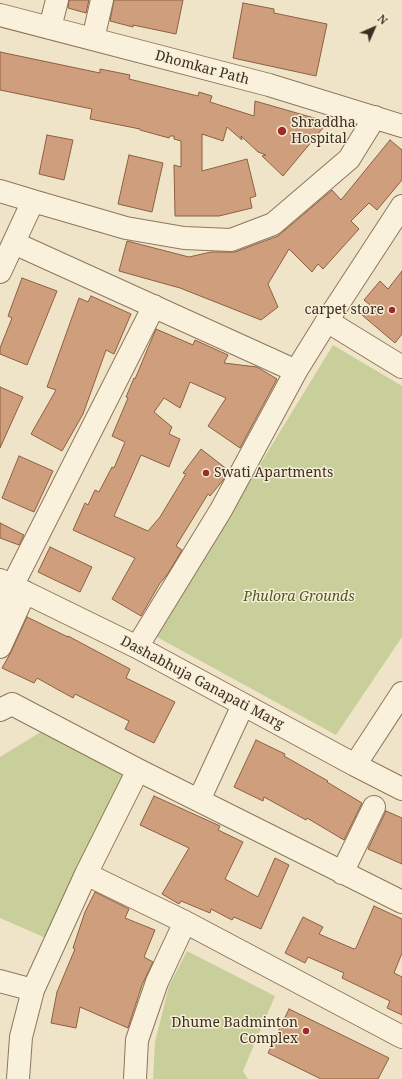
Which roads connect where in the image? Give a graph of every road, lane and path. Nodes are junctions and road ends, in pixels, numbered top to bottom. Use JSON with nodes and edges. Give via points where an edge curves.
{"nodes":[{"id":1,"x":57,"y":0,"type":"edge"},
{"id":2,"x":102,"y":0,"type":"edge"},
{"id":3,"x":3,"y":10,"type":"edge"},
{"id":4,"x":50,"y":28,"type":"junction"},
{"id":5,"x":92,"y":39,"type":"junction"},
{"id":6,"x":375,"y":117,"type":"junction"},
{"id":7,"x":402,"y":126,"type":"edge"},
{"id":8,"x":0,"y":191,"type":"edge"},
{"id":9,"x":33,"y":202,"type":"junction"},
{"id":10,"x":402,"y":206,"type":"edge"},
{"id":11,"x":14,"y":243,"type":"junction"},
{"id":12,"x":0,"y":272,"type":"edge"},
{"id":13,"x":154,"y":306,"type":"junction"},
{"id":14,"x":327,"y":322,"type":"junction"},
{"id":15,"x":402,"y":367,"type":"edge"},
{"id":16,"x":296,"y":371,"type":"junction"},
{"id":17,"x":12,"y":586,"type":"edge"},
{"id":18,"x":0,"y":610,"type":"edge"},
{"id":19,"x":0,"y":647,"type":"edge"},
{"id":20,"x":137,"y":647,"type":"junction"},
{"id":21,"x":402,"y":693,"type":"edge"},
{"id":22,"x":244,"y":705,"type":"junction"},
{"id":23,"x":0,"y":710,"type":"edge"},
{"id":24,"x":355,"y":764,"type":"junction"},
{"id":25,"x":138,"y":770,"type":"junction"},
{"id":26,"x":402,"y":788,"type":"edge"},
{"id":27,"x":199,"y":800,"type":"junction"},
{"id":28,"x":374,"y":806,"type":"dead end"},
{"id":29,"x":342,"y":873,"type":"junction"},
{"id":30,"x":86,"y":874,"type":"junction"},
{"id":31,"x":402,"y":902,"type":"edge"},
{"id":32,"x":185,"y":922,"type":"junction"},
{"id":33,"x":0,"y":981,"type":"edge"},
{"id":34,"x":33,"y":990,"type":"junction"},
{"id":35,"x":402,"y":1037,"type":"edge"},
{"id":36,"x":18,"y":1079,"type":"edge"},
{"id":37,"x":135,"y":1079,"type":"edge"}],
"edges":[{"from":1,"to":4,"type":"street"},
{"from":2,"to":5,"type":"street"},
{"from":3,"to":4,"type":"street","name":"Dhomkar Path"},
{"from":4,"to":5,"type":"street","name":"Dhomkar Path"},
{"from":5,"to":6,"type":"street","name":"Dhomkar Path","via":[[269,85]]},
{"from":6,"to":7,"type":"street","name":"Dhomkar Path"},
{"from":6,"to":9,"type":"street","via":[[348,159],[310,194],[273,224],[231,240],[184,238],[126,228]]},
{"from":8,"to":9,"type":"street"},
{"from":9,"to":11,"type":"street"},
{"from":10,"to":14,"type":"street"},
{"from":11,"to":12,"type":"street"},
{"from":11,"to":13,"type":"street"},
{"from":13,"to":16,"type":"street"},
{"from":13,"to":17,"type":"street"},
{"from":14,"to":15,"type":"street"},
{"from":14,"to":16,"type":"street"},
{"from":16,"to":20,"type":"street","via":[[221,510]]},
{"from":17,"to":18,"type":"street"},
{"from":17,"to":19,"type":"street"},
{"from":17,"to":20,"type":"street","name":"Dashabhuja Ganapati Marg"},
{"from":20,"to":22,"type":"street","name":"Dashabhuja Ganapati Marg"},
{"from":21,"to":24,"type":"street"},
{"from":22,"to":24,"type":"street","name":"Dashabhuja Ganapati Marg"},
{"from":22,"to":27,"type":"street"},
{"from":23,"to":25,"type":"street","via":[[12,704]]},
{"from":24,"to":26,"type":"street","name":"Dashabhuja Ganapati Marg"},
{"from":25,"to":27,"type":"street"},
{"from":25,"to":30,"type":"street"},
{"from":27,"to":29,"type":"street"},
{"from":28,"to":29,"type":"street"},
{"from":29,"to":31,"type":"street"},
{"from":30,"to":32,"type":"street"},
{"from":30,"to":34,"type":"street"},
{"from":32,"to":35,"type":"street"},
{"from":32,"to":37,"type":"street","via":[[157,982],[137,1040]]},
{"from":33,"to":34,"type":"street"},
{"from":34,"to":36,"type":"street","via":[[21,1037]]}]}
